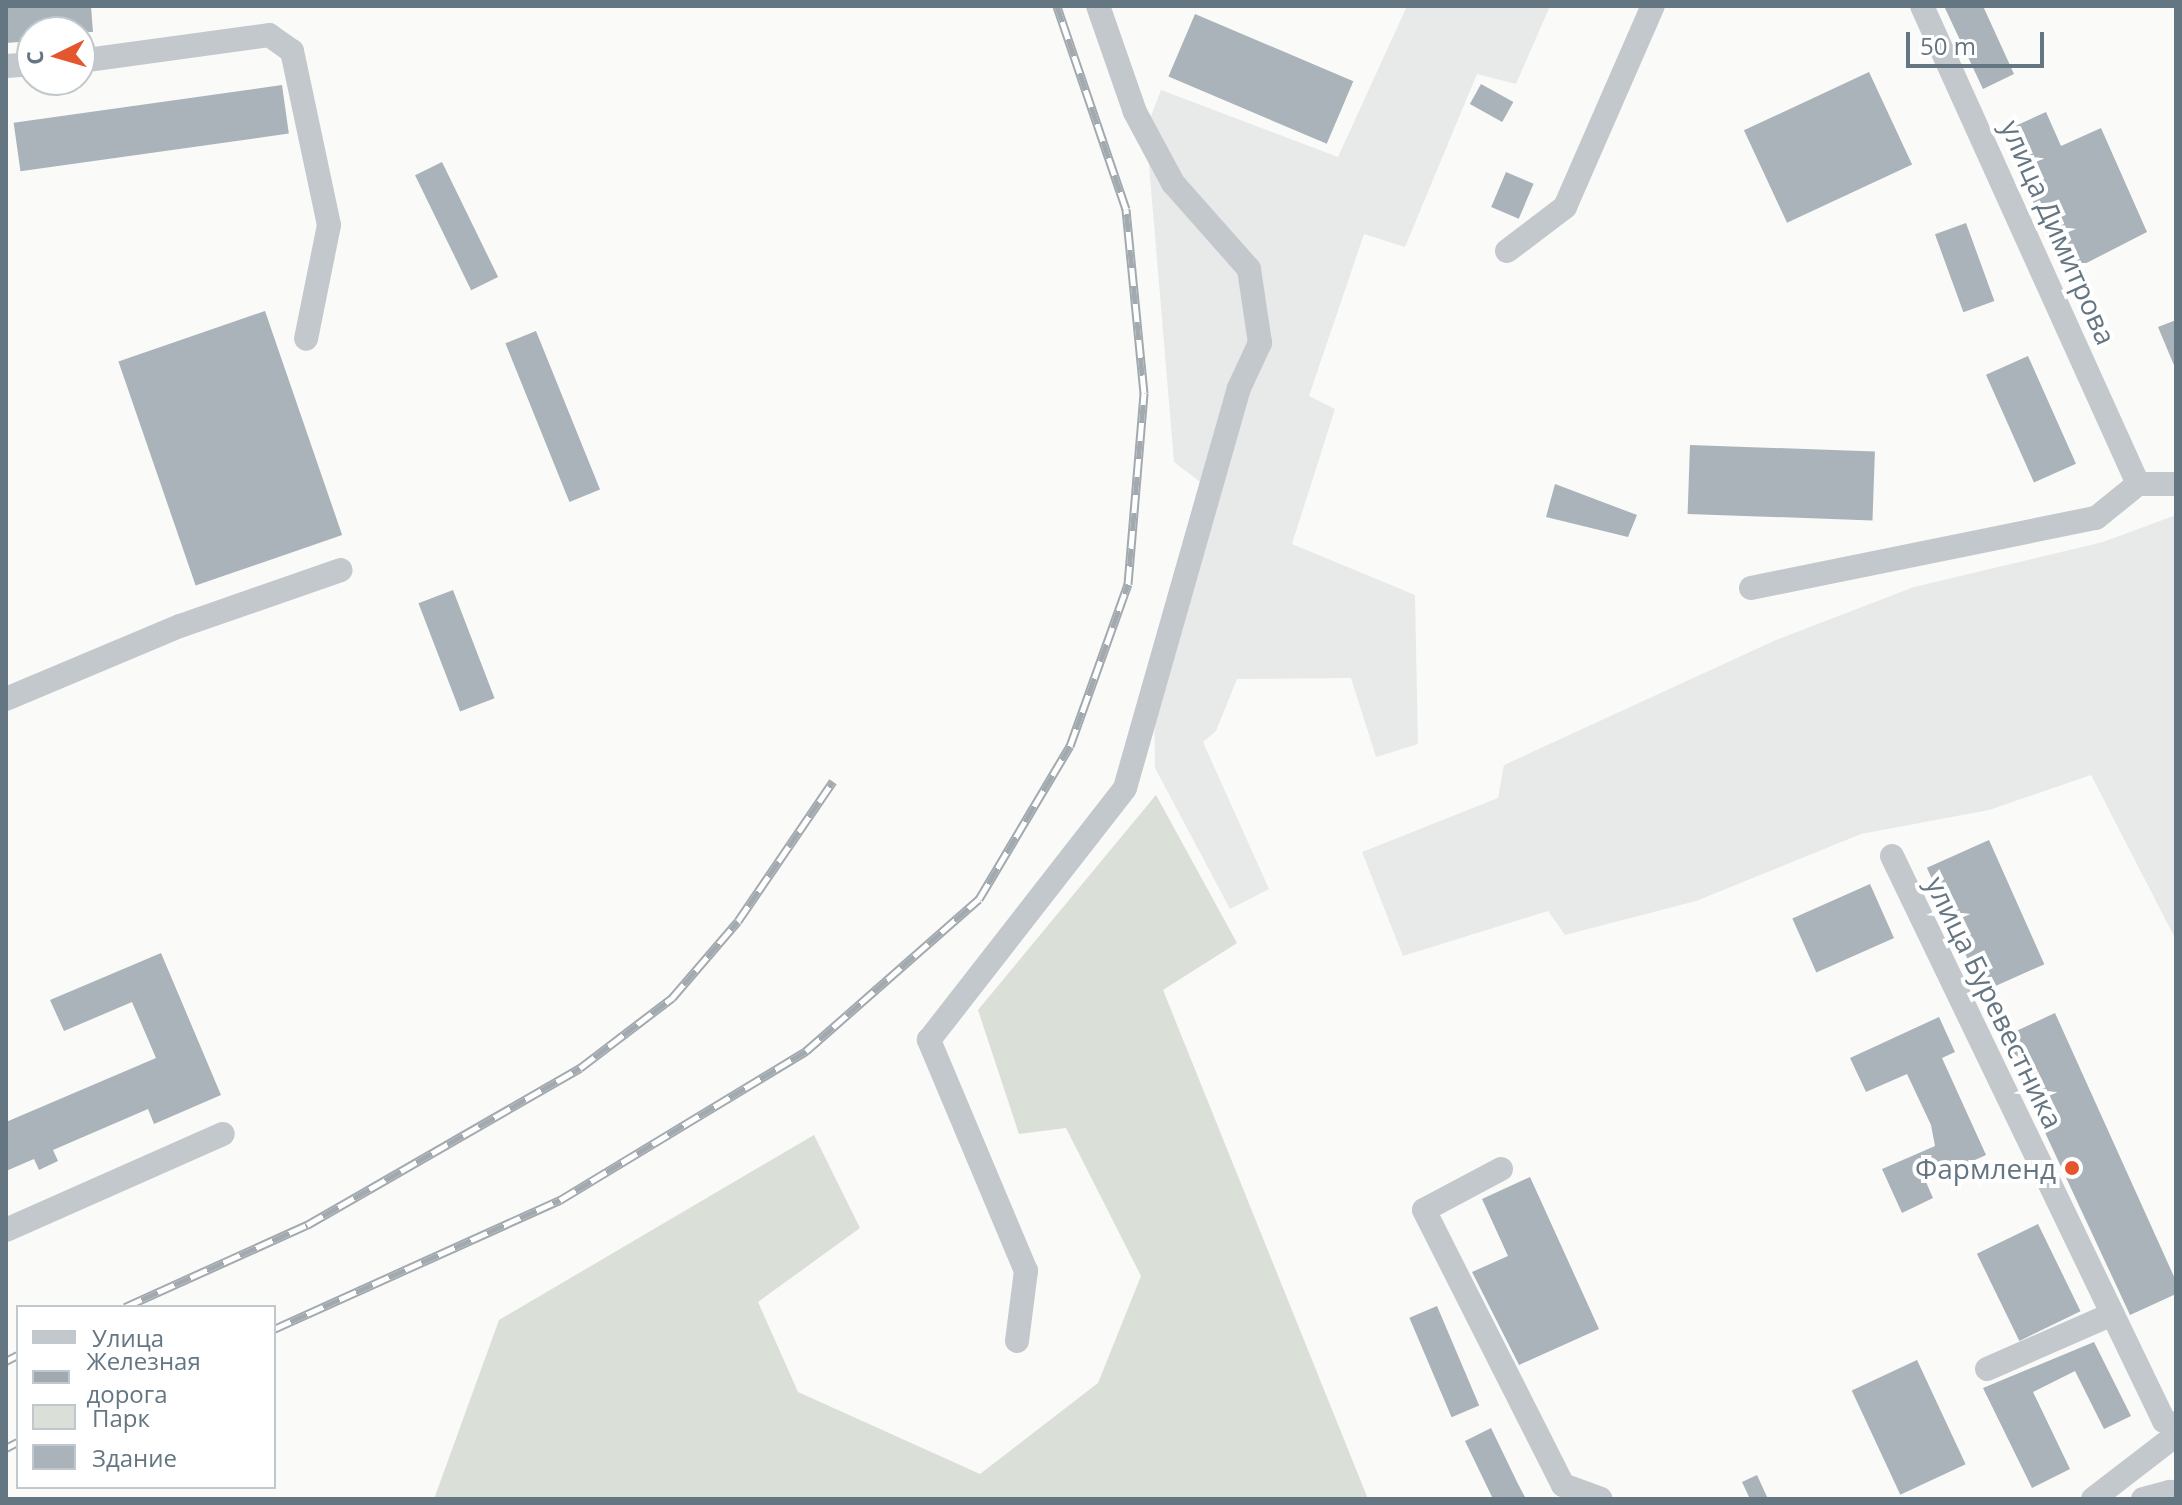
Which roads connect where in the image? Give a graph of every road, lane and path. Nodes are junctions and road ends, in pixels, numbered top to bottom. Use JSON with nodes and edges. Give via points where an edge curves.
{"nodes":[{"id":1,"x":1098,"y":6,"type":"edge"},
{"id":2,"x":1653,"y":6,"type":"edge"},
{"id":3,"x":1922,"y":6,"type":"edge"},
{"id":4,"x":96,"y":59,"type":"edge"},
{"id":5,"x":1507,"y":251,"type":"dead end"},
{"id":6,"x":306,"y":339,"type":"dead end"},
{"id":7,"x":2138,"y":484,"type":"junction"},
{"id":8,"x":2176,"y":484,"type":"edge"},
{"id":9,"x":341,"y":570,"type":"dead end"},
{"id":10,"x":1751,"y":588,"type":"dead end"},
{"id":11,"x":6,"y":699,"type":"edge"},
{"id":12,"x":1892,"y":856,"type":"dead end"},
{"id":13,"x":223,"y":1134,"type":"dead end"},
{"id":14,"x":1501,"y":1169,"type":"dead end"},
{"id":15,"x":6,"y":1230,"type":"edge"},
{"id":16,"x":2112,"y":1314,"type":"junction"},
{"id":17,"x":1017,"y":1341,"type":"dead end"},
{"id":18,"x":1987,"y":1369,"type":"dead end"},
{"id":19,"x":2176,"y":1425,"type":"edge"},
{"id":20,"x":2176,"y":1435,"type":"edge"},
{"id":21,"x":1601,"y":1499,"type":"edge"},
{"id":22,"x":2093,"y":1499,"type":"edge"},
{"id":23,"x":2143,"y":1499,"type":"edge"},
{"id":24,"x":2172,"y":1499,"type":"edge"}],
"edges":[{"from":1,"to":17,"type":"street","via":[[1135,112],[1173,183],[1249,269],[1260,343],[1239,388],[1125,788],[929,1040],[1026,1271]]},
{"from":2,"to":5,"type":"street","via":[[1565,207]]},
{"from":3,"to":7,"type":"street","name":"улица Димитрова"},
{"from":4,"to":6,"type":"street","via":[[269,35],[292,51],[329,225]]},
{"from":7,"to":8,"type":"street"},
{"from":7,"to":10,"type":"street","via":[[2096,518]]},
{"from":9,"to":11,"type":"street","via":[[180,626]]},
{"from":12,"to":16,"type":"street","name":"улица Буревестника"},
{"from":13,"to":15,"type":"street"},
{"from":14,"to":21,"type":"street","via":[[1424,1210],[1563,1485]]},
{"from":16,"to":18,"type":"street"},
{"from":16,"to":19,"type":"street","name":"улица Буревестника","via":[[2164,1421]]},
{"from":20,"to":22,"type":"street"},
{"from":23,"to":24,"type":"street","via":[[2170,1492]]}]}
